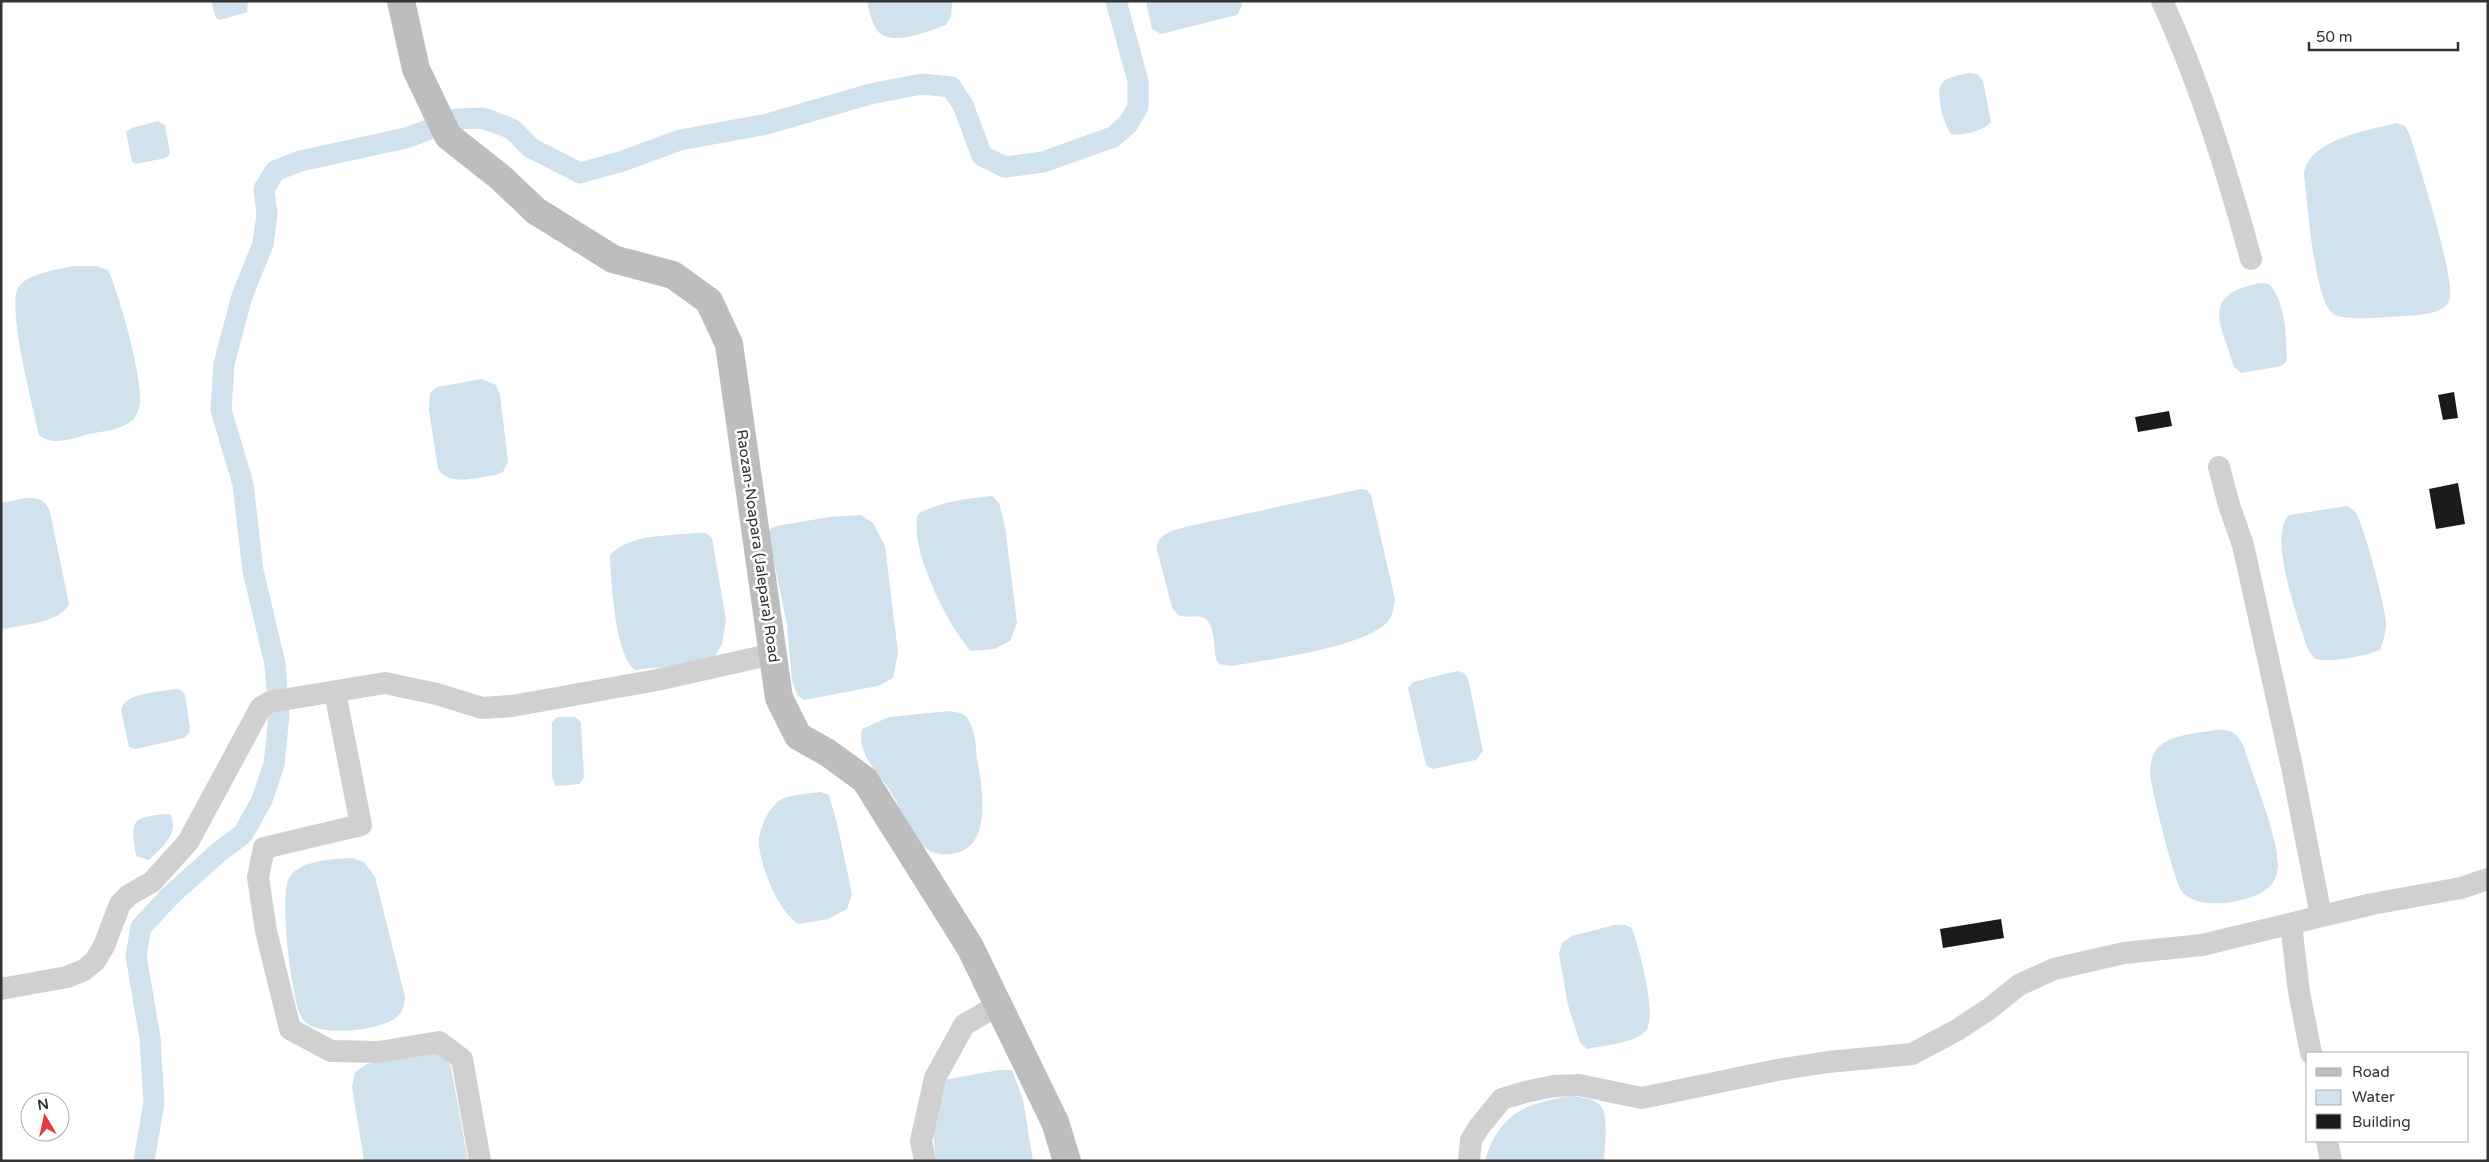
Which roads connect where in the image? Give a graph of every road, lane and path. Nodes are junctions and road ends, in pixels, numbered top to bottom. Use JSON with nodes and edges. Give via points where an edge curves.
{"nodes":[{"id":1,"x":401,"y":1,"type":"edge"},
{"id":2,"x":2163,"y":2,"type":"edge"},
{"id":3,"x":2251,"y":259,"type":"dead end"},
{"id":4,"x":2219,"y":467,"type":"dead end"},
{"id":5,"x":773,"y":654,"type":"junction"},
{"id":6,"x":335,"y":692,"type":"junction"},
{"id":7,"x":2488,"y":879,"type":"edge"},
{"id":8,"x":2321,"y":916,"type":"junction"},
{"id":9,"x":2291,"y":924,"type":"junction"},
{"id":10,"x":1,"y":989,"type":"edge"},
{"id":11,"x":998,"y":1005,"type":"junction"},
{"id":12,"x":2310,"y":1052,"type":"edge"},
{"id":13,"x":2327,"y":1142,"type":"edge"},
{"id":14,"x":480,"y":1161,"type":"edge"},
{"id":15,"x":925,"y":1161,"type":"edge"},
{"id":16,"x":1067,"y":1161,"type":"edge"},
{"id":17,"x":1469,"y":1161,"type":"edge"},
{"id":18,"x":2331,"y":1161,"type":"edge"}],
"edges":[{"from":1,"to":5,"type":"main road","name":"Raozan-Noapara (Jalepara) Road","via":[[416,69],[443,125],[536,211],[613,259],[673,275],[709,301],[729,344]]},
{"from":2,"to":3,"type":"street","via":[[2203,106]]},
{"from":4,"to":8,"type":"street","via":[[2245,555]]},
{"from":5,"to":6,"type":"street","via":[[657,680],[512,706],[482,708],[385,683]]},
{"from":5,"to":11,"type":"main road","name":"Raozan-Noapara (Jalepara) Road","via":[[780,698],[798,736],[865,780],[970,947]]},
{"from":6,"to":10,"type":"street","via":[[270,702],[261,707],[188,842],[152,882],[120,904],[95,962],[68,976]]},
{"from":6,"to":14,"type":"street","via":[[361,825],[264,848],[258,877],[266,931],[290,1029],[331,1051],[379,1052],[439,1042],[462,1059]]},
{"from":7,"to":8,"type":"street","via":[[2461,888]]},
{"from":8,"to":9,"type":"street"},
{"from":9,"to":12,"type":"street"},
{"from":9,"to":17,"type":"street","via":[[2202,945],[2124,953],[2054,969],[2018,985],[1957,1030],[1912,1054],[1778,1070],[1642,1098],[1579,1085],[1525,1092],[1502,1099],[1479,1127],[1471,1140]]},
{"from":11,"to":15,"type":"street","via":[[964,1025],[935,1078],[921,1141]]},
{"from":11,"to":16,"type":"main road","name":"Raozan-Noapara (Jalepara) Road","via":[[1055,1122]]},
{"from":13,"to":18,"type":"street"}]}
